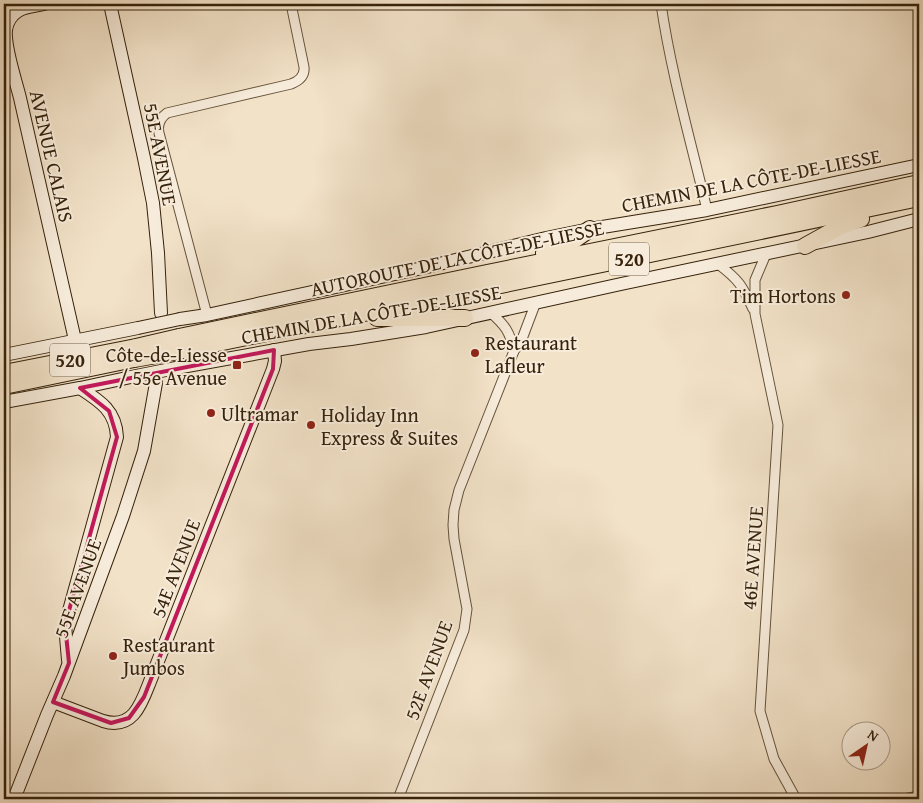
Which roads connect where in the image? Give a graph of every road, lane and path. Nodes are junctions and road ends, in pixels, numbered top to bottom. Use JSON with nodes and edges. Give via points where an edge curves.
{"nodes":[{"id":1,"x":44,"y":4,"type":"edge"},
{"id":2,"x":110,"y":4,"type":"edge"},
{"id":3,"x":291,"y":4,"type":"edge"},
{"id":4,"x":661,"y":4,"type":"edge"},
{"id":5,"x":919,"y":165,"type":"edge"},
{"id":6,"x":919,"y":183,"type":"edge"},
{"id":7,"x":919,"y":198,"type":"edge"},
{"id":8,"x":707,"y":210,"type":"junction"},
{"id":9,"x":919,"y":219,"type":"edge"},
{"id":10,"x":590,"y":229,"type":"junction"},
{"id":11,"x":805,"y":246,"type":"junction"},
{"id":12,"x":766,"y":254,"type":"junction"},
{"id":13,"x":718,"y":264,"type":"junction"},
{"id":14,"x":487,"y":273,"type":"junction"},
{"id":15,"x":536,"y":302,"type":"junction"},
{"id":16,"x":161,"y":313,"type":"dead end"},
{"id":17,"x":490,"y":313,"type":"junction"},
{"id":18,"x":755,"y":314,"type":"junction"},
{"id":19,"x":207,"y":315,"type":"junction"},
{"id":20,"x":337,"y":318,"type":"junction"},
{"id":21,"x":465,"y":318,"type":"junction"},
{"id":22,"x":75,"y":340,"type":"junction"},
{"id":23,"x":179,"y":344,"type":"junction"},
{"id":24,"x":274,"y":350,"type":"junction"},
{"id":25,"x":514,"y":351,"type":"junction"},
{"id":26,"x":135,"y":353,"type":"junction"},
{"id":27,"x":4,"y":355,"type":"edge"},
{"id":28,"x":4,"y":373,"type":"edge"},
{"id":29,"x":156,"y":383,"type":"dead end"},
{"id":30,"x":4,"y":386,"type":"edge"},
{"id":31,"x":80,"y":388,"type":"junction"},
{"id":32,"x":4,"y":402,"type":"edge"},
{"id":33,"x":69,"y":662,"type":"junction"},
{"id":34,"x":53,"y":702,"type":"junction"},
{"id":35,"x":919,"y":796,"type":"edge"},
{"id":36,"x":14,"y":799,"type":"edge"},
{"id":37,"x":398,"y":799,"type":"edge"},
{"id":38,"x":796,"y":799,"type":"edge"},
{"id":39,"x":904,"y":799,"type":"edge"}],
"edges":[{"from":1,"to":22,"type":"main road","name":"AVENUE CALAIS","via":[[18,11],[9,21],[6,35]]},
{"from":2,"to":16,"type":"main road","name":"55E AVENUE","via":[[153,203]]},
{"from":3,"to":19,"type":"street","via":[[304,67],[300,79],[291,84],[167,113],[159,122],[159,133]]},
{"from":4,"to":8,"type":"street","via":[[670,57]]},
{"from":5,"to":8,"type":"main road","name":"CHEMIN DE LA CÔTE-DE-LIESSE"},
{"from":6,"to":14,"type":"highway","name":"AUTOROUTE DE LA CÔTE-DE-LIESSE","number":"520"},
{"from":7,"to":11,"type":"highway","via":[[841,226]]},
{"from":7,"to":20,"type":"highway","name":"AUTOROUTE DE LA CÔTE-DE-LIESSE","number":"520"},
{"from":8,"to":10,"type":"main road","name":"CHEMIN DE LA CÔTE-DE-LIESSE"},
{"from":9,"to":11,"type":"main road","name":"CHEMIN DE LA CÔTE-DE-LIESSE"},
{"from":10,"to":14,"type":"highway","via":[[567,245]]},
{"from":10,"to":19,"type":"main road","name":"CHEMIN DE LA CÔTE-DE-LIESSE"},
{"from":11,"to":12,"type":"main road","name":"CHEMIN DE LA CÔTE-DE-LIESSE"},
{"from":12,"to":13,"type":"main road","name":"CHEMIN DE LA CÔTE-DE-LIESSE"},
{"from":12,"to":18,"type":"street","name":"46E AVENUE","via":[[755,280]]},
{"from":13,"to":15,"type":"main road","name":"CHEMIN DE LA CÔTE-DE-LIESSE"},
{"from":13,"to":18,"type":"street","name":"46E AVENUE","via":[[740,283]]},
{"from":14,"to":23,"type":"highway","name":"AUTOROUTE DE LA CÔTE-DE-LIESSE","number":"520"},
{"from":15,"to":17,"type":"main road","name":"CHEMIN DE LA CÔTE-DE-LIESSE"},
{"from":15,"to":25,"type":"street","name":"52E AVENUE"},
{"from":17,"to":21,"type":"main road","name":"CHEMIN DE LA CÔTE-DE-LIESSE"},
{"from":17,"to":25,"type":"street","via":[[508,330]]},
{"from":18,"to":38,"type":"street","name":"46E AVENUE","via":[[778,425],[760,711],[774,759]]},
{"from":19,"to":22,"type":"main road","name":"CHEMIN DE LA CÔTE-DE-LIESSE","bridge":true},
{"from":20,"to":21,"type":"highway"},
{"from":20,"to":23,"type":"highway","name":"AUTOROUTE DE LA CÔTE-DE-LIESSE","number":"520"},
{"from":21,"to":24,"type":"main road","name":"CHEMIN DE LA CÔTE-DE-LIESSE","via":[[400,332]]},
{"from":22,"to":27,"type":"main road","name":"CHEMIN DE LA CÔTE-DE-LIESSE"},
{"from":23,"to":26,"type":"highway","name":"AUTOROUTE DE LA CÔTE-DE-LIESSE","number":"520","bridge":true},
{"from":24,"to":31,"type":"main road","name":"CHEMIN DE LA CÔTE-DE-LIESSE","bridge":true},
{"from":24,"to":34,"type":"main road","name":"54E AVENUE","via":[[273,369],[138,710],[126,720],[111,723]]},
{"from":25,"to":37,"type":"street","name":"52E AVENUE","via":[[454,510],[454,539],[467,609],[464,630]]},
{"from":26,"to":28,"type":"highway","name":"AUTOROUTE DE LA CÔTE-DE-LIESSE","number":"520"},
{"from":26,"to":30,"type":"highway","name":"AUTOROUTE DE LA CÔTE-DE-LIESSE","number":"520"},
{"from":29,"to":33,"type":"main road","name":"55E AVENUE","via":[[144,451],[132,492]]},
{"from":31,"to":32,"type":"main road","name":"CHEMIN DE LA CÔTE-DE-LIESSE"},
{"from":31,"to":33,"type":"main road","via":[[109,411],[117,437],[64,625]]},
{"from":33,"to":34,"type":"main road","name":"55E AVENUE"},
{"from":34,"to":36,"type":"main road","name":"55E AVENUE"},
{"from":35,"to":39,"type":"street"}]}
